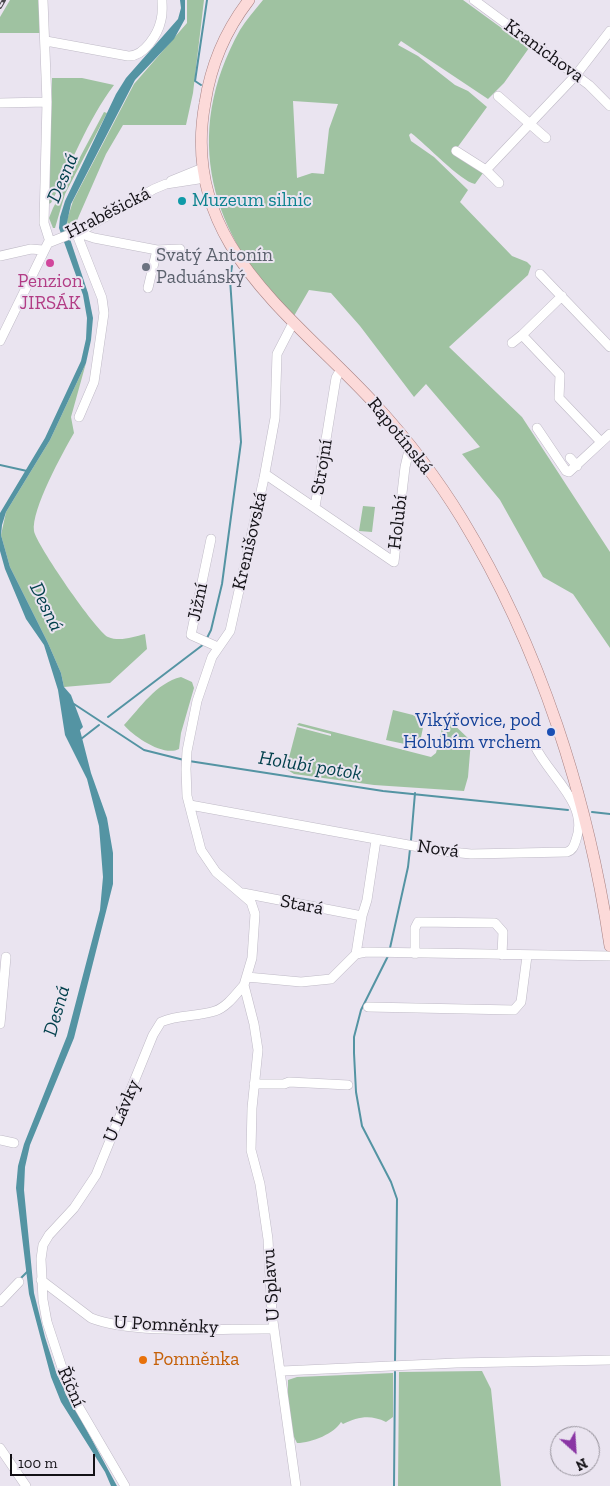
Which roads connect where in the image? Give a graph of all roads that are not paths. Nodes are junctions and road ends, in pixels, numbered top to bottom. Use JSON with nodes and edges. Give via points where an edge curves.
{"nodes":[{"id":1,"x":43,"y":0,"type":"edge"},
{"id":2,"x":162,"y":0,"type":"edge"},
{"id":3,"x":250,"y":0,"type":"edge"},
{"id":4,"x":474,"y":0,"type":"edge"},
{"id":5,"x":610,"y":31,"type":"edge"},
{"id":6,"x":46,"y":41,"type":"junction"},
{"id":7,"x":576,"y":75,"type":"junction"},
{"id":8,"x":498,"y":96,"type":"dead end"},
{"id":9,"x":47,"y":99,"type":"junction"},
{"id":10,"x":0,"y":103,"type":"edge"},
{"id":11,"x":610,"y":106,"type":"edge"},
{"id":12,"x":531,"y":123,"type":"junction"},
{"id":13,"x":546,"y":138,"type":"dead end"},
{"id":14,"x":456,"y":150,"type":"dead end"},
{"id":15,"x":486,"y":170,"type":"junction"},
{"id":16,"x":204,"y":173,"type":"junction"},
{"id":17,"x":499,"y":183,"type":"dead end"},
{"id":18,"x":74,"y":233,"type":"junction"},
{"id":19,"x":54,"y":240,"type":"junction"},
{"id":20,"x":180,"y":249,"type":"dead end"},
{"id":21,"x":43,"y":250,"type":"junction"},
{"id":22,"x":157,"y":250,"type":"junction"},
{"id":23,"x":0,"y":256,"type":"edge"},
{"id":24,"x":540,"y":274,"type":"dead end"},
{"id":25,"x":148,"y":288,"type":"dead end"},
{"id":26,"x":562,"y":296,"type":"junction"},
{"id":27,"x":293,"y":323,"type":"junction"},
{"id":28,"x":522,"y":335,"type":"junction"},
{"id":29,"x":0,"y":341,"type":"edge"},
{"id":30,"x":512,"y":344,"type":"dead end"},
{"id":31,"x":610,"y":347,"type":"edge"},
{"id":32,"x":341,"y":369,"type":"junction"},
{"id":33,"x":79,"y":417,"type":"dead end"},
{"id":34,"x":537,"y":428,"type":"dead end"},
{"id":35,"x":610,"y":434,"type":"edge"},
{"id":36,"x":602,"y":442,"type":"junction"},
{"id":37,"x":410,"y":446,"type":"junction"},
{"id":38,"x":570,"y":458,"type":"dead end"},
{"id":39,"x":577,"y":466,"type":"junction"},
{"id":40,"x":265,"y":474,"type":"junction"},
{"id":41,"x":315,"y":508,"type":"junction"},
{"id":42,"x":211,"y":539,"type":"dead end"},
{"id":43,"x":218,"y":647,"type":"junction"},
{"id":44,"x":535,"y":746,"type":"dead end"},
{"id":45,"x":186,"y":754,"type":"joint"},
{"id":46,"x":190,"y":805,"type":"junction"},
{"id":47,"x":376,"y":840,"type":"junction"},
{"id":48,"x":243,"y":893,"type":"junction"},
{"id":49,"x":362,"y":916,"type":"junction"},
{"id":50,"x":610,"y":946,"type":"edge"},
{"id":51,"x":356,"y":954,"type":"junction"},
{"id":52,"x":415,"y":954,"type":"junction"},
{"id":53,"x":502,"y":955,"type":"junction"},
{"id":54,"x":527,"y":956,"type":"junction"},
{"id":55,"x":610,"y":956,"type":"edge"},
{"id":56,"x":6,"y":958,"type":"dead end"},
{"id":57,"x":246,"y":981,"type":"junction"},
{"id":58,"x":368,"y":1007,"type":"dead end"},
{"id":59,"x":0,"y":1024,"type":"edge"},
{"id":60,"x":254,"y":1084,"type":"junction"},
{"id":61,"x":348,"y":1086,"type":"dead end"},
{"id":62,"x":0,"y":1140,"type":"edge"},
{"id":63,"x":14,"y":1143,"type":"dead end"},
{"id":64,"x":42,"y":1280,"type":"junction"},
{"id":65,"x":19,"y":1282,"type":"dead end"},
{"id":66,"x":0,"y":1302,"type":"edge"},
{"id":67,"x":274,"y":1329,"type":"junction"},
{"id":68,"x":610,"y":1360,"type":"edge"},
{"id":69,"x":282,"y":1371,"type":"junction"},
{"id":70,"x":0,"y":1448,"type":"edge"},
{"id":71,"x":26,"y":1486,"type":"edge"},
{"id":72,"x":125,"y":1486,"type":"edge"},
{"id":73,"x":296,"y":1486,"type":"edge"}],
"edges":[{"from":1,"to":6,"type":"street"},
{"from":2,"to":6,"type":"street","via":[[158,28],[137,55]]},
{"from":3,"to":16,"type":"main road","name":"Rapotínská","via":[[222,44],[208,86],[202,118]]},
{"from":4,"to":7,"type":"street","name":"Kranichova"},
{"from":5,"to":7,"type":"street"},
{"from":6,"to":9,"type":"street"},
{"from":7,"to":11,"type":"street","name":"Kranichova"},
{"from":7,"to":12,"type":"street"},
{"from":8,"to":12,"type":"street"},
{"from":9,"to":10,"type":"street"},
{"from":9,"to":19,"type":"street","via":[[44,223]]},
{"from":12,"to":13,"type":"street"},
{"from":12,"to":15,"type":"street"},
{"from":14,"to":15,"type":"street"},
{"from":15,"to":17,"type":"street"},
{"from":16,"to":18,"type":"street","name":"Hraběšická","via":[[188,173]]},
{"from":16,"to":27,"type":"main road","name":"Rapotínská","via":[[217,220],[234,251],[258,286]]},
{"from":18,"to":19,"type":"street","name":"Hraběšická"},
{"from":18,"to":22,"type":"street"},
{"from":18,"to":33,"type":"street","via":[[102,298],[104,313],[94,382]]},
{"from":19,"to":21,"type":"street"},
{"from":20,"to":22,"type":"street"},
{"from":21,"to":23,"type":"street","via":[[31,249]]},
{"from":21,"to":29,"type":"street"},
{"from":22,"to":25,"type":"street"},
{"from":24,"to":26,"type":"street"},
{"from":26,"to":28,"type":"street"},
{"from":26,"to":31,"type":"street"},
{"from":27,"to":32,"type":"main road","name":"Rapotínská"},
{"from":27,"to":40,"type":"street","name":"Krenišovská","via":[[277,354],[276,418]]},
{"from":28,"to":30,"type":"street"},
{"from":28,"to":36,"type":"street","via":[[560,375],[559,398]]},
{"from":32,"to":37,"type":"main road","name":"Rapotínská"},
{"from":32,"to":41,"type":"street","name":"Strojní","via":[[336,378]]},
{"from":34,"to":39,"type":"street","via":[[566,471]]},
{"from":35,"to":36,"type":"street"},
{"from":36,"to":39,"type":"street"},
{"from":37,"to":41,"type":"street","name":"Holubí","via":[[394,562]]},
{"from":37,"to":50,"type":"main road","name":"Rapotínská","via":[[462,519],[501,592],[548,701],[583,811]]},
{"from":38,"to":39,"type":"street"},
{"from":40,"to":41,"type":"street","name":"Strojní"},
{"from":40,"to":43,"type":"street","name":"Krenišovská","via":[[230,631]]},
{"from":42,"to":43,"type":"street","name":"Jižní","via":[[191,634]]},
{"from":43,"to":45,"type":"street","name":"Krenišovská","via":[[197,701]]},
{"from":44,"to":47,"type":"street","name":"Nová","via":[[572,799],[580,828],[571,850],[562,853],[470,854]]},
{"from":45,"to":46,"type":"street","name":"U Splavu"},
{"from":46,"to":47,"type":"street","name":"Nová"},
{"from":46,"to":48,"type":"street","name":"U Splavu","via":[[201,850],[216,872]]},
{"from":47,"to":49,"type":"street"},
{"from":48,"to":49,"type":"street","name":"Stará"},
{"from":48,"to":57,"type":"street","name":"U Splavu","via":[[256,914],[252,958]]},
{"from":49,"to":51,"type":"street"},
{"from":51,"to":52,"type":"street"},
{"from":51,"to":57,"type":"street","via":[[331,979]]},
{"from":52,"to":53,"type":"street"},
{"from":52,"to":53,"type":"street","via":[[418,922],[495,923],[503,932]]},
{"from":53,"to":54,"type":"street"},
{"from":54,"to":55,"type":"street"},
{"from":54,"to":58,"type":"street","via":[[521,1002],[514,1010]]},
{"from":56,"to":59,"type":"street"},
{"from":57,"to":60,"type":"street","name":"U Splavu","via":[[258,1050]]},
{"from":57,"to":64,"type":"street","name":"U Lávky","via":[[230,1000],[214,1012],[182,1015],[161,1022],[96,1175],[81,1199],[43,1245]]},
{"from":60,"to":61,"type":"street","via":[[289,1082]]},
{"from":60,"to":67,"type":"street","name":"U Splavu","via":[[251,1150],[268,1238]]},
{"from":62,"to":63,"type":"street"},
{"from":64,"to":67,"type":"street","name":"U Pomněnky","via":[[91,1318],[100,1321],[144,1327]]},
{"from":64,"to":72,"type":"street","name":"Říční","via":[[47,1322],[70,1392]]},
{"from":65,"to":66,"type":"street"},
{"from":67,"to":69,"type":"street","name":"U Splavu"},
{"from":68,"to":69,"type":"street"},
{"from":69,"to":73,"type":"street","name":"U Splavu","via":[[284,1409]]},
{"from":70,"to":71,"type":"street"}]}
